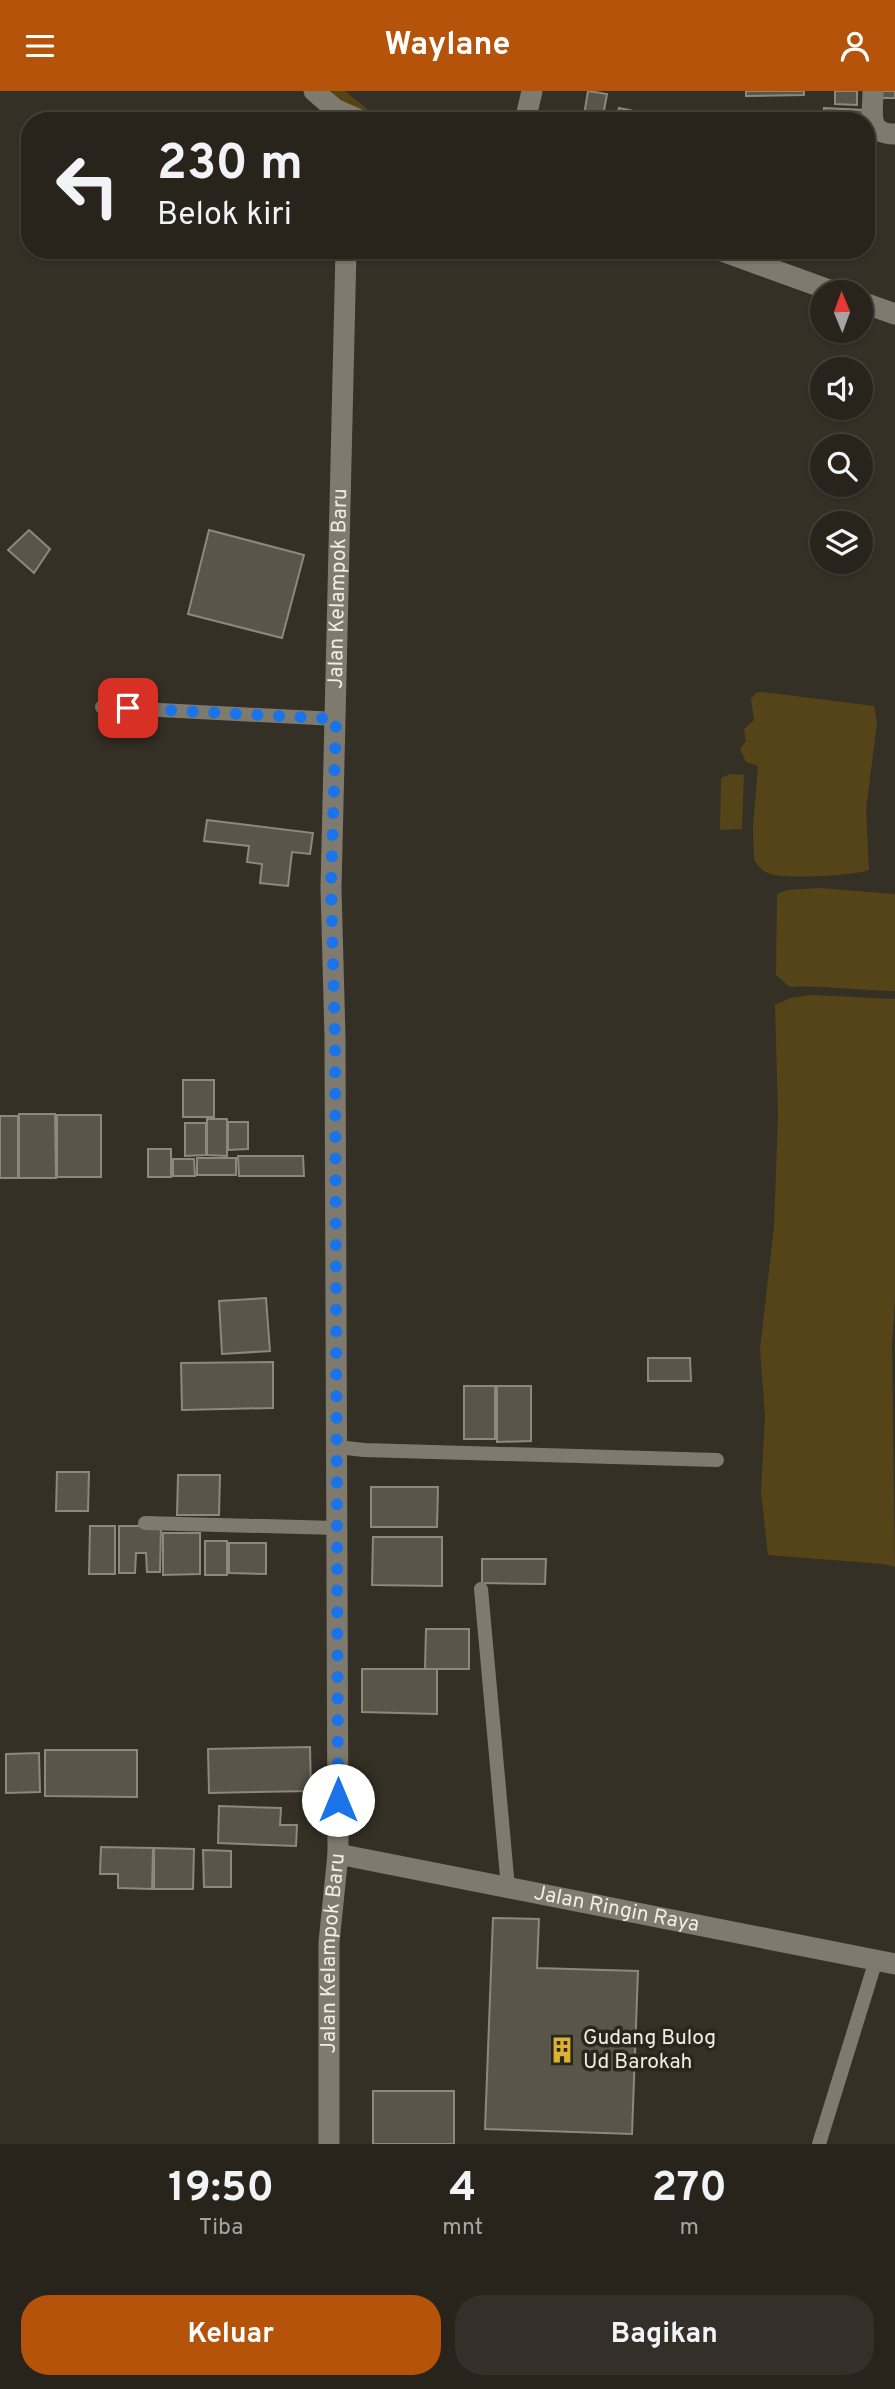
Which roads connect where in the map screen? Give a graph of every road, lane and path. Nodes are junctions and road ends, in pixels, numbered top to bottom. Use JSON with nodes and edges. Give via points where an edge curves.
{"nodes":[{"id":1,"x":314,"y":91,"type":"edge"},
{"id":2,"x":532,"y":91,"type":"edge"},
{"id":3,"x":873,"y":91,"type":"edge"},
{"id":4,"x":332,"y":112,"type":"edge"},
{"id":5,"x":527,"y":112,"type":"edge"},
{"id":6,"x":873,"y":112,"type":"edge"},
{"id":7,"x":875,"y":128,"type":"edge"},
{"id":8,"x":895,"y":134,"type":"edge"},
{"id":9,"x":346,"y":259,"type":"edge"},
{"id":10,"x":744,"y":259,"type":"edge"},
{"id":11,"x":810,"y":283,"type":"edge"},
{"id":12,"x":873,"y":306,"type":"edge"},
{"id":13,"x":895,"y":314,"type":"edge"},
{"id":14,"x":102,"y":707,"type":"dead end"},
{"id":15,"x":336,"y":719,"type":"junction"},
{"id":16,"x":337,"y":1447,"type":"junction"},
{"id":17,"x":718,"y":1461,"type":"dead end"},
{"id":18,"x":145,"y":1523,"type":"dead end"},
{"id":19,"x":337,"y":1528,"type":"junction"},
{"id":20,"x":481,"y":1589,"type":"dead end"},
{"id":21,"x":338,"y":1854,"type":"junction"},
{"id":22,"x":508,"y":1888,"type":"junction"},
{"id":23,"x":885,"y":1962,"type":"edge"},
{"id":24,"x":329,"y":2144,"type":"edge"},
{"id":25,"x":819,"y":2144,"type":"edge"}],
"edges":[{"from":1,"to":4,"type":"street"},
{"from":2,"to":5,"type":"street"},
{"from":3,"to":6,"type":"street"},
{"from":7,"to":8,"type":"street"},
{"from":9,"to":15,"type":"street","name":"Jalan Kelampok Baru"},
{"from":10,"to":11,"type":"street"},
{"from":12,"to":13,"type":"street"},
{"from":14,"to":15,"type":"lane"},
{"from":15,"to":16,"type":"street","name":"Jalan Kelampok Baru","via":[[331,888]]},
{"from":16,"to":17,"type":"lane"},
{"from":16,"to":19,"type":"street","name":"Jalan Kelampok Baru"},
{"from":18,"to":19,"type":"lane"},
{"from":19,"to":21,"type":"street","name":"Jalan Kelampok Baru"},
{"from":20,"to":22,"type":"lane"},
{"from":21,"to":22,"type":"street","name":"Jalan Ringin Raya"},
{"from":21,"to":24,"type":"street","name":"Jalan Kelampok Baru","via":[[329,1942]]},
{"from":22,"to":23,"type":"street","name":"Jalan Ringin Raya"},
{"from":23,"to":25,"type":"lane"}]}
